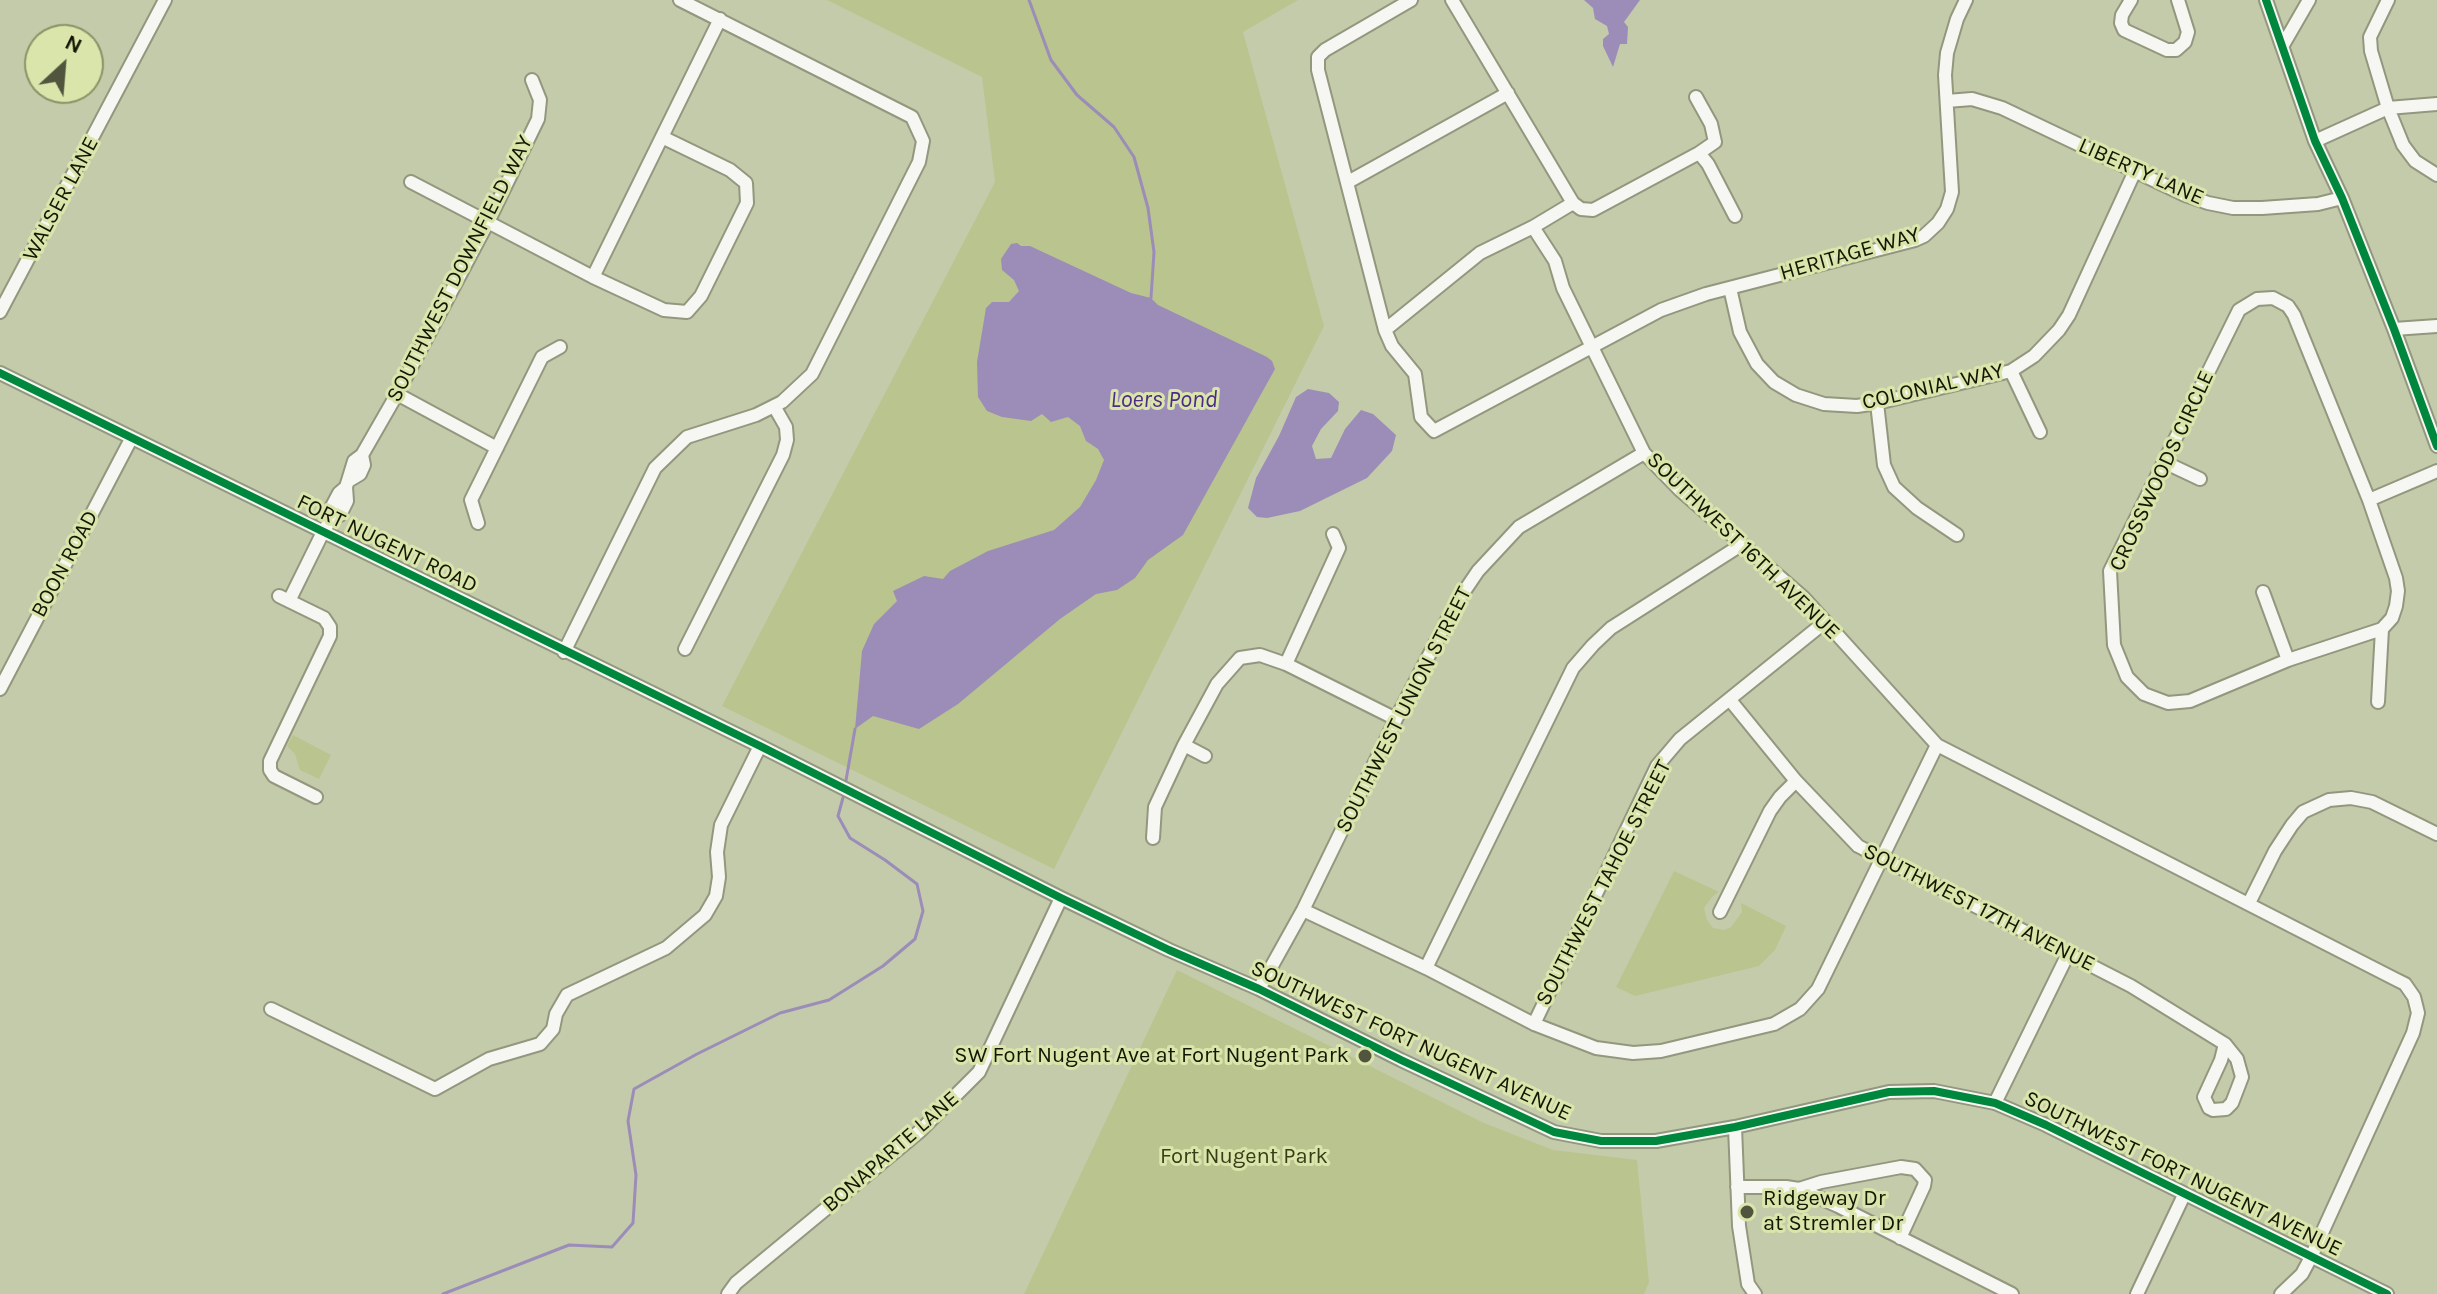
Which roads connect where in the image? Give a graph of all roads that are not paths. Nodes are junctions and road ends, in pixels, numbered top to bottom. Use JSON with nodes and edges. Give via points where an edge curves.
{"nodes":[{"id":1,"x":165,"y":0,"type":"edge"},
{"id":2,"x":680,"y":0,"type":"edge"},
{"id":3,"x":1411,"y":0,"type":"edge"},
{"id":4,"x":1452,"y":0,"type":"edge"},
{"id":5,"x":1966,"y":0,"type":"edge"},
{"id":6,"x":2131,"y":0,"type":"edge"},
{"id":7,"x":2178,"y":0,"type":"edge"},
{"id":8,"x":2266,"y":0,"type":"edge"},
{"id":9,"x":2309,"y":0,"type":"edge"},
{"id":10,"x":2388,"y":0,"type":"edge"},
{"id":11,"x":720,"y":19,"type":"junction"},
{"id":12,"x":2283,"y":45,"type":"junction"},
{"id":13,"x":532,"y":80,"type":"dead end"},
{"id":14,"x":1508,"y":93,"type":"junction"},
{"id":15,"x":1696,"y":97,"type":"dead end"},
{"id":16,"x":1947,"y":101,"type":"junction"},
{"id":17,"x":2437,"y":104,"type":"edge"},
{"id":18,"x":2388,"y":108,"type":"junction"},
{"id":19,"x":662,"y":137,"type":"junction"},
{"id":20,"x":2315,"y":141,"type":"junction"},
{"id":21,"x":1699,"y":153,"type":"junction"},
{"id":22,"x":2135,"y":171,"type":"junction"},
{"id":23,"x":2437,"y":175,"type":"edge"},
{"id":24,"x":411,"y":182,"type":"dead end"},
{"id":25,"x":1348,"y":182,"type":"junction"},
{"id":26,"x":2342,"y":198,"type":"junction"},
{"id":27,"x":1573,"y":203,"type":"junction"},
{"id":28,"x":1735,"y":216,"type":"dead end"},
{"id":29,"x":488,"y":222,"type":"junction"},
{"id":30,"x":1533,"y":227,"type":"junction"},
{"id":31,"x":593,"y":277,"type":"junction"},
{"id":32,"x":1730,"y":288,"type":"junction"},
{"id":33,"x":0,"y":312,"type":"edge"},
{"id":34,"x":2437,"y":326,"type":"edge"},
{"id":35,"x":2394,"y":329,"type":"junction"},
{"id":36,"x":1385,"y":330,"type":"junction"},
{"id":37,"x":1592,"y":346,"type":"junction"},
{"id":38,"x":560,"y":347,"type":"dead end"},
{"id":39,"x":2011,"y":371,"type":"junction"},
{"id":40,"x":0,"y":373,"type":"edge"},
{"id":41,"x":397,"y":394,"type":"junction"},
{"id":42,"x":1877,"y":403,"type":"junction"},
{"id":43,"x":774,"y":406,"type":"junction"},
{"id":44,"x":2040,"y":432,"type":"dead end"},
{"id":45,"x":131,"y":439,"type":"junction"},
{"id":46,"x":2437,"y":446,"type":"edge"},
{"id":47,"x":497,"y":448,"type":"junction"},
{"id":48,"x":1644,"y":453,"type":"junction"},
{"id":49,"x":2164,"y":462,"type":"junction"},
{"id":50,"x":2437,"y":471,"type":"edge"},
{"id":51,"x":2200,"y":479,"type":"dead end"},
{"id":52,"x":2369,"y":500,"type":"junction"},
{"id":53,"x":478,"y":523,"type":"dead end"},
{"id":54,"x":323,"y":532,"type":"junction"},
{"id":55,"x":1333,"y":534,"type":"dead end"},
{"id":56,"x":1957,"y":535,"type":"dead end"},
{"id":57,"x":1741,"y":545,"type":"junction"},
{"id":58,"x":2263,"y":592,"type":"dead end"},
{"id":59,"x":1825,"y":622,"type":"junction"},
{"id":60,"x":2382,"y":629,"type":"junction"},
{"id":61,"x":685,"y":649,"type":"dead end"},
{"id":62,"x":564,"y":652,"type":"junction"},
{"id":63,"x":2288,"y":660,"type":"junction"},
{"id":64,"x":1286,"y":664,"type":"junction"},
{"id":65,"x":0,"y":689,"type":"edge"},
{"id":66,"x":1730,"y":700,"type":"junction"},
{"id":67,"x":2378,"y":702,"type":"dead end"},
{"id":68,"x":1396,"y":719,"type":"junction"},
{"id":69,"x":1184,"y":745,"type":"junction"},
{"id":70,"x":1937,"y":745,"type":"junction"},
{"id":71,"x":760,"y":746,"type":"junction"},
{"id":72,"x":1205,"y":756,"type":"dead end"},
{"id":73,"x":1796,"y":781,"type":"junction"},
{"id":74,"x":316,"y":797,"type":"dead end"},
{"id":75,"x":2437,"y":834,"type":"edge"},
{"id":76,"x":1153,"y":838,"type":"dead end"},
{"id":77,"x":1880,"y":858,"type":"junction"},
{"id":78,"x":1061,"y":898,"type":"junction"},
{"id":79,"x":2249,"y":903,"type":"junction"},
{"id":80,"x":1303,"y":910,"type":"junction"},
{"id":81,"x":1720,"y":912,"type":"dead end"},
{"id":82,"x":2068,"y":954,"type":"junction"},
{"id":83,"x":1426,"y":968,"type":"junction"},
{"id":84,"x":1259,"y":989,"type":"junction"},
{"id":85,"x":271,"y":1009,"type":"dead end"},
{"id":86,"x":1534,"y":1024,"type":"junction"},
{"id":87,"x":2225,"y":1044,"type":"junction"},
{"id":88,"x":1995,"y":1103,"type":"junction"},
{"id":89,"x":1735,"y":1127,"type":"junction"},
{"id":90,"x":1737,"y":1187,"type":"junction"},
{"id":91,"x":1799,"y":1189,"type":"junction"},
{"id":92,"x":2184,"y":1195,"type":"junction"},
{"id":93,"x":1900,"y":1238,"type":"junction"},
{"id":94,"x":2311,"y":1257,"type":"junction"},
{"id":95,"x":728,"y":1294,"type":"edge"},
{"id":96,"x":1755,"y":1294,"type":"edge"},
{"id":97,"x":2012,"y":1294,"type":"edge"},
{"id":98,"x":2137,"y":1294,"type":"edge"},
{"id":99,"x":2281,"y":1294,"type":"edge"},
{"id":100,"x":2387,"y":1294,"type":"edge"}],
"edges":[{"from":1,"to":33,"type":"street","name":"WALSER LANE"},
{"from":2,"to":11,"type":"street"},
{"from":3,"to":25,"type":"street","via":[[1318,57]]},
{"from":4,"to":14,"type":"street"},
{"from":5,"to":16,"type":"street","name":"HERITAGE WAY","via":[[1947,53]]},
{"from":6,"to":7,"type":"street","via":[[2122,15],[2124,30],[2176,50],[2188,32]]},
{"from":8,"to":12,"type":"street"},
{"from":9,"to":12,"type":"street"},
{"from":10,"to":18,"type":"street","via":[[2370,37]]},
{"from":11,"to":19,"type":"street"},
{"from":11,"to":43,"type":"street","via":[[912,117],[923,141],[919,162],[812,374]]},
{"from":12,"to":20,"type":"street"},
{"from":13,"to":29,"type":"street","name":"SOUTHWEST DOWNFIELD WAY","via":[[540,100],[538,119]]},
{"from":14,"to":25,"type":"street"},
{"from":14,"to":27,"type":"street"},
{"from":15,"to":21,"type":"street","via":[[1715,142]]},
{"from":16,"to":22,"type":"street","name":"LIBERTY LANE","via":[[1972,99],[2002,108]]},
{"from":16,"to":32,"type":"street","name":"HERITAGE WAY","via":[[1952,192],[1931,230],[1915,240]]},
{"from":17,"to":18,"type":"street"},
{"from":18,"to":20,"type":"street"},
{"from":18,"to":23,"type":"street","via":[[2403,145],[2415,161]]},
{"from":19,"to":31,"type":"street"},
{"from":19,"to":31,"type":"street","via":[[730,170],[746,183],[747,203],[701,296],[687,312],[664,310]]},
{"from":20,"to":26,"type":"street"},
{"from":21,"to":27,"type":"street","via":[[1593,210]]},
{"from":21,"to":28,"type":"street"},
{"from":22,"to":26,"type":"street","name":"LIBERTY LANE","via":[[2185,195],[2233,208]]},
{"from":22,"to":39,"type":"street","name":"COLONIAL WAY","via":[[2069,315],[2034,356]]},
{"from":24,"to":29,"type":"street"},
{"from":25,"to":36,"type":"street"},
{"from":26,"to":35,"type":"street"},
{"from":27,"to":30,"type":"street"},
{"from":29,"to":31,"type":"street"},
{"from":29,"to":41,"type":"street","name":"SOUTHWEST DOWNFIELD WAY"},
{"from":30,"to":36,"type":"street","via":[[1480,253]]},
{"from":30,"to":37,"type":"street","name":"SOUTHWEST 16TH AVENUE","via":[[1555,261]]},
{"from":32,"to":37,"type":"street","name":"HERITAGE WAY","via":[[1661,310]]},
{"from":32,"to":42,"type":"street","name":"COLONIAL WAY","via":[[1740,332],[1774,382],[1824,404]]},
{"from":34,"to":35,"type":"street"},
{"from":35,"to":46,"type":"street"},
{"from":36,"to":37,"type":"street","name":"HERITAGE WAY","via":[[1415,374],[1421,417],[1434,431]]},
{"from":37,"to":48,"type":"street","name":"SOUTHWEST 16TH AVENUE"},
{"from":38,"to":47,"type":"street","via":[[542,357]]},
{"from":39,"to":42,"type":"street","name":"COLONIAL WAY"},
{"from":39,"to":44,"type":"street"},
{"from":40,"to":45,"type":"street","name":"FORT NUGENT ROAD"},
{"from":41,"to":47,"type":"street"},
{"from":41,"to":54,"type":"street","name":"SOUTHWEST DOWNFIELD WAY","via":[[362,455],[360,474],[348,484],[340,515],[333,516]]},
{"from":42,"to":56,"type":"street","via":[[1884,465],[1894,487]]},
{"from":43,"to":61,"type":"street","via":[[786,427],[783,455]]},
{"from":43,"to":62,"type":"street","via":[[687,437],[655,468]]},
{"from":45,"to":54,"type":"street","name":"FORT NUGENT ROAD"},
{"from":45,"to":65,"type":"street","name":"BOON ROAD"},
{"from":47,"to":53,"type":"street","via":[[471,500]]},
{"from":48,"to":57,"type":"street","name":"SOUTHWEST 16TH AVENUE"},
{"from":48,"to":68,"type":"street","name":"SOUTHWEST UNION STREET","via":[[1519,527],[1455,605]]},
{"from":49,"to":51,"type":"street"},
{"from":49,"to":52,"type":"street","name":"CROSSWOODS CIRCLE","via":[[2239,310],[2257,299],[2273,298],[2294,315]]},
{"from":49,"to":63,"type":"street","name":"CROSSWOODS CIRCLE","via":[[2110,571],[2114,645],[2127,677],[2144,694],[2168,703],[2190,701]]},
{"from":50,"to":52,"type":"street"},
{"from":52,"to":60,"type":"street","name":"CROSSWOODS CIRCLE","via":[[2398,591],[2392,618]]},
{"from":54,"to":62,"type":"street","name":"FORT NUGENT ROAD"},
{"from":54,"to":74,"type":"street","name":"SOUTHWEST DOWNFIELD WAY","via":[[284,599],[324,618],[331,632],[270,770]]},
{"from":55,"to":64,"type":"street","via":[[1339,548]]},
{"from":57,"to":59,"type":"street","name":"SOUTHWEST 16TH AVENUE"},
{"from":57,"to":83,"type":"street","via":[[1611,628],[1573,668]]},
{"from":58,"to":63,"type":"street"},
{"from":59,"to":66,"type":"street","name":"SOUTHWEST TAHOE STREET"},
{"from":59,"to":70,"type":"street","name":"SOUTHWEST 16TH AVENUE"},
{"from":60,"to":63,"type":"street","name":"CROSSWOODS CIRCLE"},
{"from":60,"to":67,"type":"street"},
{"from":62,"to":71,"type":"street","name":"FORT NUGENT ROAD"},
{"from":64,"to":68,"type":"street"},
{"from":64,"to":69,"type":"street","via":[[1260,655],[1240,658],[1217,684]]},
{"from":66,"to":73,"type":"street","name":"SOUTHWEST 17TH AVENUE"},
{"from":66,"to":86,"type":"street","name":"SOUTHWEST TAHOE STREET","via":[[1680,739],[1657,766]]},
{"from":68,"to":80,"type":"street","name":"SOUTHWEST UNION STREET"},
{"from":69,"to":72,"type":"street"},
{"from":69,"to":76,"type":"street","via":[[1155,807]]},
{"from":70,"to":77,"type":"street"},
{"from":70,"to":79,"type":"street","name":"SOUTHWEST 16TH AVENUE"},
{"from":71,"to":78,"type":"street","name":"SOUTHWEST FORT NUGENT AVENUE"},
{"from":71,"to":85,"type":"street","via":[[721,825],[716,896],[705,915],[666,948],[567,995],[553,1029],[540,1044],[489,1059],[435,1089]]},
{"from":73,"to":77,"type":"street","name":"SOUTHWEST 17TH AVENUE","via":[[1858,846]]},
{"from":73,"to":81,"type":"street","via":[[1770,811]]},
{"from":75,"to":79,"type":"street","via":[[2372,802],[2329,800],[2303,812],[2292,825]]},
{"from":77,"to":82,"type":"street","name":"SOUTHWEST 17TH AVENUE"},
{"from":77,"to":86,"type":"street","via":[[1818,989],[1800,1009],[1774,1024],[1633,1053],[1596,1048]]},
{"from":78,"to":84,"type":"street","name":"SOUTHWEST FORT NUGENT AVENUE"},
{"from":78,"to":95,"type":"street","name":"BONAPARTE LANE","via":[[979,1072],[920,1131]]},
{"from":79,"to":94,"type":"street","name":"SOUTHWEST 16TH AVENUE","via":[[2405,984],[2418,1013]]},
{"from":80,"to":83,"type":"street"},
{"from":80,"to":84,"type":"street","name":"SOUTHWEST UNION STREET"},
{"from":82,"to":87,"type":"street","name":"SOUTHWEST 17TH AVENUE"},
{"from":82,"to":88,"type":"street"},
{"from":83,"to":86,"type":"street"},
{"from":84,"to":89,"type":"street","name":"SOUTHWEST FORT NUGENT AVENUE","via":[[1554,1132],[1601,1141],[1656,1141]]},
{"from":87,"to":87,"type":"street","via":[[2204,1097],[2213,1110],[2232,1103],[2242,1077]]},
{"from":88,"to":89,"type":"street","name":"SOUTHWEST FORT NUGENT AVENUE","via":[[1934,1091],[1889,1092]]},
{"from":88,"to":92,"type":"street","name":"SOUTHWEST FORT NUGENT AVENUE"},
{"from":89,"to":90,"type":"street"},
{"from":90,"to":91,"type":"street"},
{"from":90,"to":96,"type":"street","via":[[1748,1284]]},
{"from":91,"to":93,"type":"street"},
{"from":91,"to":93,"type":"street","via":[[1901,1167],[1915,1169],[1924,1186]]},
{"from":92,"to":94,"type":"street","name":"SOUTHWEST FORT NUGENT AVENUE"},
{"from":92,"to":98,"type":"street"},
{"from":93,"to":97,"type":"street"},
{"from":94,"to":99,"type":"street","name":"SOUTHWEST 16TH AVENUE"},
{"from":94,"to":100,"type":"street","name":"SOUTHWEST FORT NUGENT AVENUE"}]}
